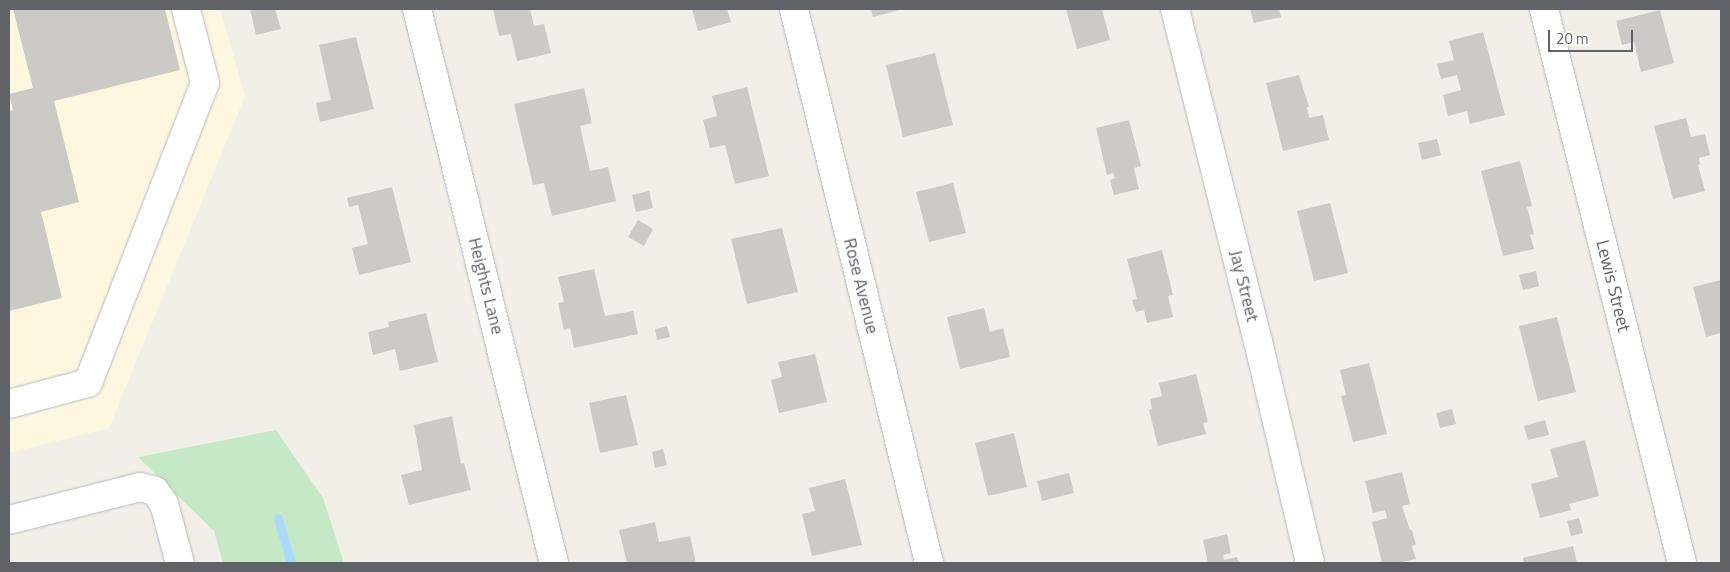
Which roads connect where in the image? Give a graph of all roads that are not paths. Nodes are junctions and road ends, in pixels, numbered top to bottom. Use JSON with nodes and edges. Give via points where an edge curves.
{"nodes":[{"id":1,"x":186,"y":9,"type":"edge"},
{"id":2,"x":418,"y":9,"type":"edge"},
{"id":3,"x":794,"y":9,"type":"edge"},
{"id":4,"x":1176,"y":9,"type":"edge"},
{"id":5,"x":1544,"y":9,"type":"edge"},
{"id":6,"x":9,"y":404,"type":"edge"},
{"id":7,"x":9,"y":520,"type":"edge"},
{"id":8,"x":180,"y":563,"type":"edge"},
{"id":9,"x":554,"y":563,"type":"edge"},
{"id":10,"x":929,"y":563,"type":"edge"},
{"id":11,"x":1310,"y":563,"type":"edge"},
{"id":12,"x":1682,"y":563,"type":"edge"}],
"edges":[{"from":1,"to":6,"type":"street","via":[[205,82],[88,383]]},
{"from":2,"to":9,"type":"street","name":"Heights Lane"},
{"from":3,"to":10,"type":"street","name":"Rose Avenue"},
{"from":4,"to":11,"type":"street","name":"Jay Street"},
{"from":5,"to":12,"type":"street","name":"Lewis Street"},
{"from":7,"to":8,"type":"street","via":[[140,487],[155,492],[164,504]]}]}
